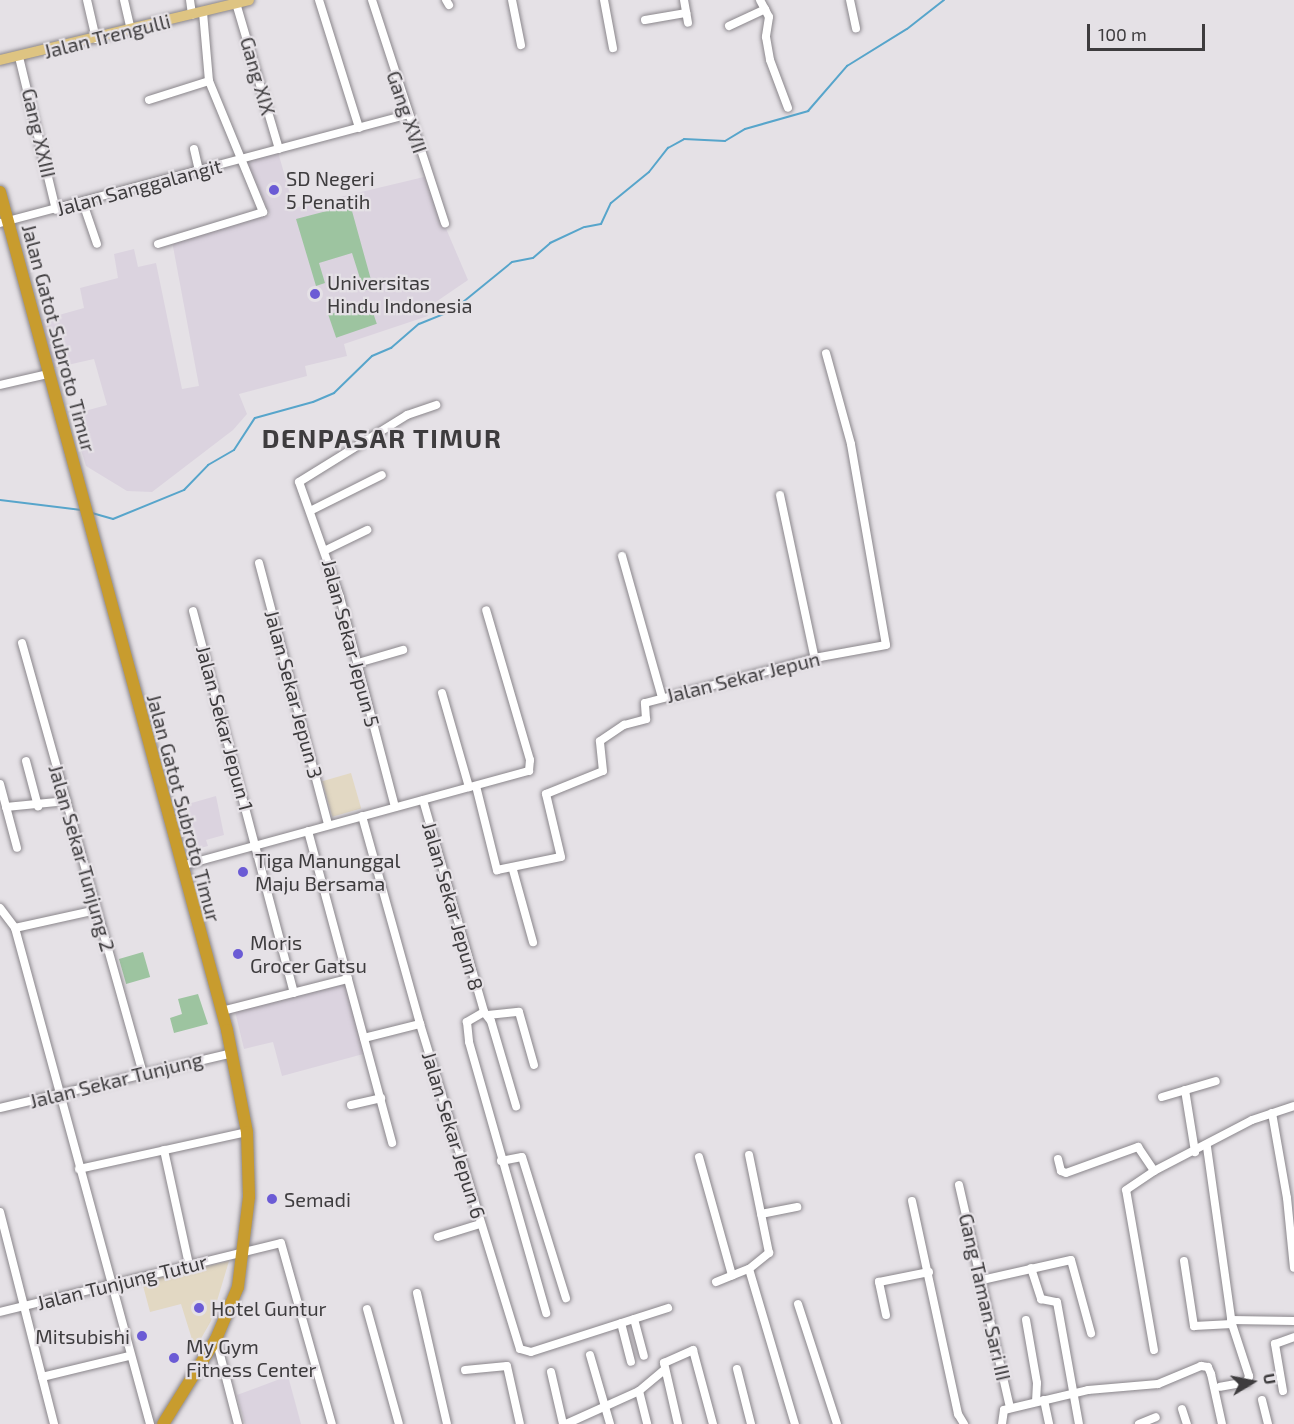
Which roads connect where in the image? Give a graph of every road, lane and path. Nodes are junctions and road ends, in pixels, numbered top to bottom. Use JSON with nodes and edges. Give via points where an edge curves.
{"nodes":[{"id":1,"x":87,"y":0,"type":"edge"},
{"id":2,"x":123,"y":0,"type":"edge"},
{"id":3,"x":189,"y":0,"type":"edge"},
{"id":4,"x":249,"y":0,"type":"edge"},
{"id":5,"x":319,"y":0,"type":"edge"},
{"id":6,"x":372,"y":0,"type":"edge"},
{"id":7,"x":512,"y":0,"type":"edge"},
{"id":8,"x":604,"y":0,"type":"edge"},
{"id":9,"x":684,"y":0,"type":"edge"},
{"id":10,"x":760,"y":0,"type":"edge"},
{"id":11,"x":850,"y":0,"type":"edge"},
{"id":12,"x":236,"y":3,"type":"junction"},
{"id":13,"x":765,"y":9,"type":"junction"},
{"id":14,"x":198,"y":13,"type":"junction"},
{"id":15,"x":687,"y":13,"type":"junction"},
{"id":16,"x":645,"y":20,"type":"dead end"},
{"id":17,"x":688,"y":23,"type":"dead end"},
{"id":18,"x":729,"y":26,"type":"dead end"},
{"id":19,"x":856,"y":28,"type":"dead end"},
{"id":20,"x":131,"y":30,"type":"junction"},
{"id":21,"x":96,"y":39,"type":"junction"},
{"id":22,"x":522,"y":45,"type":"dead end"},
{"id":23,"x":613,"y":48,"type":"dead end"},
{"id":24,"x":19,"y":57,"type":"junction"},
{"id":25,"x":0,"y":60,"type":"edge"},
{"id":26,"x":209,"y":81,"type":"junction"},
{"id":27,"x":149,"y":100,"type":"dead end"},
{"id":28,"x":788,"y":108,"type":"dead end"},
{"id":29,"x":407,"y":115,"type":"junction"},
{"id":30,"x":359,"y":128,"type":"junction"},
{"id":31,"x":194,"y":149,"type":"dead end"},
{"id":32,"x":279,"y":149,"type":"junction"},
{"id":33,"x":240,"y":159,"type":"junction"},
{"id":34,"x":198,"y":171,"type":"junction"},
{"id":35,"x":0,"y":192,"type":"edge"},
{"id":36,"x":83,"y":203,"type":"junction"},
{"id":37,"x":56,"y":210,"type":"junction"},
{"id":38,"x":4,"y":222,"type":"edge"},
{"id":39,"x":445,"y":223,"type":"dead end"},
{"id":40,"x":97,"y":244,"type":"dead end"},
{"id":41,"x":158,"y":244,"type":"dead end"},
{"id":42,"x":826,"y":353,"type":"dead end"},
{"id":43,"x":48,"y":374,"type":"junction"},
{"id":44,"x":0,"y":385,"type":"edge"},
{"id":45,"x":436,"y":405,"type":"dead end"},
{"id":46,"x":382,"y":475,"type":"dead end"},
{"id":47,"x":780,"y":495,"type":"dead end"},
{"id":48,"x":312,"y":510,"type":"junction"},
{"id":49,"x":367,"y":530,"type":"dead end"},
{"id":50,"x":326,"y":550,"type":"junction"},
{"id":51,"x":622,"y":556,"type":"dead end"},
{"id":52,"x":259,"y":562,"type":"dead end"},
{"id":53,"x":486,"y":610,"type":"dead end"},
{"id":54,"x":193,"y":611,"type":"dead end"},
{"id":55,"x":21,"y":643,"type":"dead end"},
{"id":56,"x":403,"y":650,"type":"dead end"},
{"id":57,"x":815,"y":659,"type":"junction"},
{"id":58,"x":358,"y":663,"type":"junction"},
{"id":59,"x":442,"y":693,"type":"dead end"},
{"id":60,"x":662,"y":697,"type":"junction"},
{"id":61,"x":26,"y":761,"type":"dead end"},
{"id":62,"x":0,"y":784,"type":"edge"},
{"id":63,"x":472,"y":787,"type":"junction"},
{"id":64,"x":423,"y":800,"type":"junction"},
{"id":65,"x":67,"y":801,"type":"junction"},
{"id":66,"x":6,"y":807,"type":"junction"},
{"id":67,"x":38,"y":807,"type":"junction"},
{"id":68,"x":395,"y":807,"type":"junction"},
{"id":69,"x":362,"y":816,"type":"junction"},
{"id":70,"x":328,"y":825,"type":"junction"},
{"id":71,"x":308,"y":831,"type":"junction"},
{"id":72,"x":256,"y":845,"type":"junction"},
{"id":73,"x":17,"y":848,"type":"dead end"},
{"id":74,"x":179,"y":866,"type":"junction"},
{"id":75,"x":513,"y":870,"type":"junction"},
{"id":76,"x":0,"y":908,"type":"edge"},
{"id":77,"x":97,"y":910,"type":"junction"},
{"id":78,"x":15,"y":928,"type":"junction"},
{"id":79,"x":533,"y":942,"type":"dead end"},
{"id":80,"x":348,"y":979,"type":"junction"},
{"id":81,"x":294,"y":993,"type":"junction"},
{"id":82,"x":222,"y":1011,"type":"junction"},
{"id":83,"x":486,"y":1013,"type":"junction"},
{"id":84,"x":420,"y":1024,"type":"junction"},
{"id":85,"x":364,"y":1038,"type":"junction"},
{"id":86,"x":232,"y":1053,"type":"junction"},
{"id":87,"x":534,"y":1065,"type":"dead end"},
{"id":88,"x":143,"y":1073,"type":"junction"},
{"id":89,"x":1216,"y":1081,"type":"dead end"},
{"id":90,"x":1185,"y":1090,"type":"junction"},
{"id":91,"x":60,"y":1094,"type":"junction"},
{"id":92,"x":0,"y":1097,"type":"edge"},
{"id":93,"x":1162,"y":1097,"type":"dead end"},
{"id":94,"x":381,"y":1098,"type":"junction"},
{"id":95,"x":351,"y":1105,"type":"dead end"},
{"id":96,"x":516,"y":1106,"type":"dead end"},
{"id":97,"x":1294,"y":1106,"type":"edge"},
{"id":98,"x":2,"y":1108,"type":"edge"},
{"id":99,"x":1272,"y":1113,"type":"junction"},
{"id":100,"x":247,"y":1132,"type":"junction"},
{"id":101,"x":392,"y":1143,"type":"dead end"},
{"id":102,"x":1207,"y":1147,"type":"junction"},
{"id":103,"x":164,"y":1150,"type":"junction"},
{"id":104,"x":1195,"y":1152,"type":"junction"},
{"id":105,"x":749,"y":1155,"type":"dead end"},
{"id":106,"x":699,"y":1157,"type":"dead end"},
{"id":107,"x":1058,"y":1159,"type":"dead end"},
{"id":108,"x":501,"y":1161,"type":"junction"},
{"id":109,"x":79,"y":1169,"type":"junction"},
{"id":110,"x":1154,"y":1171,"type":"junction"},
{"id":111,"x":959,"y":1185,"type":"dead end"},
{"id":112,"x":912,"y":1201,"type":"dead end"},
{"id":113,"x":797,"y":1207,"type":"dead end"},
{"id":114,"x":0,"y":1212,"type":"edge"},
{"id":115,"x":761,"y":1214,"type":"junction"},
{"id":116,"x":480,"y":1224,"type":"junction"},
{"id":117,"x":438,"y":1237,"type":"dead end"},
{"id":118,"x":244,"y":1251,"type":"junction"},
{"id":119,"x":1184,"y":1261,"type":"dead end"},
{"id":120,"x":189,"y":1265,"type":"junction"},
{"id":121,"x":1031,"y":1268,"type":"junction"},
{"id":122,"x":1294,"y":1268,"type":"edge"},
{"id":123,"x":748,"y":1269,"type":"junction"},
{"id":124,"x":929,"y":1272,"type":"junction"},
{"id":125,"x":732,"y":1275,"type":"junction"},
{"id":126,"x":982,"y":1280,"type":"junction"},
{"id":127,"x":716,"y":1282,"type":"dead end"},
{"id":128,"x":110,"y":1283,"type":"junction"},
{"id":129,"x":417,"y":1293,"type":"dead end"},
{"id":130,"x":566,"y":1298,"type":"dead end"},
{"id":131,"x":798,"y":1304,"type":"dead end"},
{"id":132,"x":23,"y":1307,"type":"junction"},
{"id":133,"x":668,"y":1308,"type":"dead end"},
{"id":134,"x":367,"y":1309,"type":"dead end"},
{"id":135,"x":0,"y":1312,"type":"edge"},
{"id":136,"x":546,"y":1312,"type":"dead end"},
{"id":137,"x":886,"y":1314,"type":"dead end"},
{"id":138,"x":634,"y":1319,"type":"junction"},
{"id":139,"x":1026,"y":1320,"type":"dead end"},
{"id":140,"x":1294,"y":1321,"type":"edge"},
{"id":141,"x":1232,"y":1322,"type":"junction"},
{"id":142,"x":621,"y":1323,"type":"junction"},
{"id":143,"x":1091,"y":1333,"type":"dead end"},
{"id":144,"x":1294,"y":1337,"type":"edge"},
{"id":145,"x":216,"y":1339,"type":"junction"},
{"id":146,"x":1154,"y":1350,"type":"dead end"},
{"id":147,"x":590,"y":1354,"type":"dead end"},
{"id":148,"x":129,"y":1356,"type":"junction"},
{"id":149,"x":644,"y":1356,"type":"dead end"},
{"id":150,"x":631,"y":1362,"type":"dead end"},
{"id":151,"x":737,"y":1369,"type":"dead end"},
{"id":152,"x":465,"y":1370,"type":"dead end"},
{"id":153,"x":663,"y":1371,"type":"junction"},
{"id":154,"x":551,"y":1372,"type":"dead end"},
{"id":155,"x":42,"y":1377,"type":"junction"},
{"id":156,"x":1220,"y":1386,"type":"dead end"},
{"id":157,"x":639,"y":1391,"type":"junction"},
{"id":158,"x":1283,"y":1392,"type":"dead end"},
{"id":159,"x":1074,"y":1393,"type":"junction"},
{"id":160,"x":1262,"y":1400,"type":"dead end"},
{"id":161,"x":1040,"y":1401,"type":"junction"},
{"id":162,"x":604,"y":1404,"type":"junction"},
{"id":163,"x":1010,"y":1408,"type":"junction"},
{"id":164,"x":1182,"y":1409,"type":"dead end"},
{"id":165,"x":1156,"y":1417,"type":"dead end"},
{"id":166,"x":54,"y":1424,"type":"edge"},
{"id":167,"x":150,"y":1424,"type":"edge"},
{"id":168,"x":163,"y":1424,"type":"edge"},
{"id":169,"x":238,"y":1424,"type":"edge"},
{"id":170,"x":333,"y":1424,"type":"edge"},
{"id":171,"x":399,"y":1424,"type":"edge"},
{"id":172,"x":447,"y":1424,"type":"edge"},
{"id":173,"x":520,"y":1424,"type":"edge"},
{"id":174,"x":565,"y":1424,"type":"edge"},
{"id":175,"x":610,"y":1424,"type":"edge"},
{"id":176,"x":647,"y":1424,"type":"edge"},
{"id":177,"x":678,"y":1424,"type":"edge"},
{"id":178,"x":713,"y":1424,"type":"edge"},
{"id":179,"x":751,"y":1424,"type":"edge"},
{"id":180,"x":795,"y":1424,"type":"edge"},
{"id":181,"x":837,"y":1424,"type":"edge"},
{"id":182,"x":964,"y":1424,"type":"edge"},
{"id":183,"x":1002,"y":1424,"type":"edge"},
{"id":184,"x":1049,"y":1424,"type":"edge"},
{"id":185,"x":1079,"y":1424,"type":"edge"},
{"id":186,"x":1139,"y":1424,"type":"edge"},
{"id":187,"x":1187,"y":1424,"type":"edge"},
{"id":188,"x":1222,"y":1424,"type":"edge"},
{"id":189,"x":1268,"y":1424,"type":"edge"}],
"edges":[{"from":1,"to":21,"type":"street"},
{"from":2,"to":20,"type":"street"},
{"from":3,"to":14,"type":"street","name":"Jalan Sanggalangit"},
{"from":4,"to":12,"type":"main road","name":"Jalan Trengulli"},
{"from":5,"to":30,"type":"street"},
{"from":6,"to":29,"type":"street","name":"Gang XVII"},
{"from":7,"to":22,"type":"street"},
{"from":8,"to":23,"type":"street"},
{"from":9,"to":15,"type":"street"},
{"from":10,"to":13,"type":"street"},
{"from":11,"to":19,"type":"street"},
{"from":12,"to":14,"type":"main road","name":"Jalan Trengulli"},
{"from":12,"to":32,"type":"street","name":"Gang XIX"},
{"from":13,"to":18,"type":"street"},
{"from":13,"to":28,"type":"street","via":[[770,60]]},
{"from":14,"to":20,"type":"main road","name":"Jalan Trengulli"},
{"from":14,"to":26,"type":"street","name":"Jalan Sanggalangit"},
{"from":15,"to":16,"type":"street"},
{"from":15,"to":17,"type":"street"},
{"from":20,"to":21,"type":"main road","name":"Jalan Trengulli"},
{"from":21,"to":24,"type":"main road","name":"Jalan Trengulli"},
{"from":24,"to":25,"type":"main road","name":"Jalan Trengulli"},
{"from":24,"to":37,"type":"street","name":"Gang XXIII"},
{"from":26,"to":27,"type":"street"},
{"from":26,"to":33,"type":"street","name":"Jalan Sanggalangit"},
{"from":29,"to":30,"type":"street"},
{"from":29,"to":39,"type":"street","name":"Gang XVII"},
{"from":30,"to":32,"type":"street"},
{"from":31,"to":34,"type":"street"},
{"from":32,"to":33,"type":"street"},
{"from":33,"to":34,"type":"street","name":"Jalan Sanggalangit"},
{"from":33,"to":41,"type":"street","name":"Jalan Sanggalangit","via":[[263,208],[261,215]]},
{"from":34,"to":36,"type":"street","name":"Jalan Sanggalangit"},
{"from":35,"to":38,"type":"highway","name":"Jalan Gatot Subroto Timur"},
{"from":36,"to":37,"type":"street","name":"Jalan Sanggalangit"},
{"from":36,"to":40,"type":"street"},
{"from":37,"to":38,"type":"street","name":"Jalan Sanggalangit"},
{"from":38,"to":43,"type":"highway","name":"Jalan Gatot Subroto Timur"},
{"from":42,"to":57,"type":"street","name":"Jalan Sekar Jepun","via":[[853,452],[886,645]]},
{"from":43,"to":44,"type":"street"},
{"from":43,"to":74,"type":"highway","name":"Jalan Gatot Subroto Timur"},
{"from":45,"to":48,"type":"street","name":"Jalan Sekar Jepun 5","via":[[407,415],[299,482]]},
{"from":46,"to":48,"type":"street"},
{"from":47,"to":57,"type":"street"},
{"from":48,"to":50,"type":"street","name":"Jalan Sekar Jepun 5"},
{"from":49,"to":50,"type":"street"},
{"from":50,"to":58,"type":"street","name":"Jalan Sekar Jepun 5"},
{"from":51,"to":60,"type":"street"},
{"from":52,"to":70,"type":"street","name":"Jalan Sekar Jepun 3"},
{"from":53,"to":63,"type":"street","via":[[531,767],[524,773]]},
{"from":54,"to":72,"type":"street","name":"Jalan Sekar Jepun 1"},
{"from":55,"to":65,"type":"street","name":"Jalan Sekar Tunjung 2"},
{"from":56,"to":58,"type":"street"},
{"from":57,"to":60,"type":"street","name":"Jalan Sekar Jepun"},
{"from":58,"to":68,"type":"street","name":"Jalan Sekar Jepun 5"},
{"from":59,"to":63,"type":"street"},
{"from":60,"to":75,"type":"street","name":"Jalan Sekar Jepun","via":[[645,703],[646,719],[624,725],[602,739],[603,771],[546,794],[561,857]]},
{"from":61,"to":67,"type":"street"},
{"from":62,"to":66,"type":"street"},
{"from":63,"to":64,"type":"street"},
{"from":63,"to":75,"type":"street","via":[[496,869]]},
{"from":64,"to":68,"type":"street"},
{"from":64,"to":83,"type":"street","name":"Jalan Sekar Jepun 8"},
{"from":65,"to":67,"type":"street"},
{"from":65,"to":77,"type":"street","name":"Jalan Sekar Tunjung 2"},
{"from":66,"to":67,"type":"street","via":[[29,803]]},
{"from":66,"to":73,"type":"street"},
{"from":68,"to":69,"type":"street"},
{"from":69,"to":70,"type":"street"},
{"from":69,"to":84,"type":"street","name":"Jalan Sekar Jepun 6"},
{"from":70,"to":71,"type":"street"},
{"from":71,"to":72,"type":"street"},
{"from":71,"to":80,"type":"street"},
{"from":72,"to":74,"type":"street"},
{"from":72,"to":81,"type":"street","name":"Jalan Sekar Jepun 1"},
{"from":74,"to":82,"type":"highway","name":"Jalan Gatot Subroto Timur"},
{"from":75,"to":79,"type":"street"},
{"from":76,"to":78,"type":"street"},
{"from":77,"to":78,"type":"street"},
{"from":77,"to":88,"type":"street","name":"Jalan Sekar Tunjung 2"},
{"from":78,"to":91,"type":"street"},
{"from":80,"to":81,"type":"street"},
{"from":80,"to":85,"type":"street"},
{"from":81,"to":82,"type":"street"},
{"from":82,"to":86,"type":"highway","name":"Jalan Gatot Subroto Timur"},
{"from":83,"to":87,"type":"street","via":[[519,1012]]},
{"from":83,"to":96,"type":"street","name":"Jalan Sekar Jepun 8"},
{"from":83,"to":108,"type":"street","via":[[467,1022],[467,1033]]},
{"from":84,"to":85,"type":"street"},
{"from":84,"to":116,"type":"street","name":"Jalan Sekar Jepun 6"},
{"from":85,"to":94,"type":"street"},
{"from":86,"to":88,"type":"street","name":"Jalan Sekar Tunjung"},
{"from":86,"to":100,"type":"highway","name":"Jalan Gatot Subroto Timur"},
{"from":88,"to":91,"type":"street","name":"Jalan Sekar Tunjung"},
{"from":89,"to":90,"type":"street"},
{"from":90,"to":93,"type":"street"},
{"from":90,"to":104,"type":"street"},
{"from":91,"to":98,"type":"street","name":"Jalan Sekar Tunjung"},
{"from":91,"to":109,"type":"street"},
{"from":92,"to":98,"type":"street"},
{"from":94,"to":95,"type":"street"},
{"from":94,"to":101,"type":"street"},
{"from":97,"to":99,"type":"street"},
{"from":99,"to":102,"type":"street"},
{"from":99,"to":122,"type":"street"},
{"from":100,"to":103,"type":"street"},
{"from":100,"to":118,"type":"highway","name":"Jalan Gatot Subroto Timur","via":[[249,1186]]},
{"from":102,"to":104,"type":"street"},
{"from":102,"to":141,"type":"street"},
{"from":103,"to":109,"type":"street"},
{"from":103,"to":120,"type":"street"},
{"from":104,"to":110,"type":"street"},
{"from":105,"to":115,"type":"street"},
{"from":106,"to":125,"type":"street"},
{"from":107,"to":110,"type":"street","via":[[1061,1171],[1066,1173],[1138,1147]]},
{"from":108,"to":130,"type":"street","via":[[522,1157]]},
{"from":108,"to":136,"type":"street"},
{"from":109,"to":128,"type":"street"},
{"from":110,"to":146,"type":"street","via":[[1128,1188],[1125,1196]]},
{"from":111,"to":126,"type":"street","name":"Gang Taman Sari III"},
{"from":112,"to":124,"type":"street"},
{"from":113,"to":115,"type":"street"},
{"from":114,"to":132,"type":"street"},
{"from":115,"to":123,"type":"street","via":[[769,1253]]},
{"from":116,"to":117,"type":"street"},
{"from":116,"to":142,"type":"street","name":"Jalan Sekar Jepun 6","via":[[523,1353]]},
{"from":118,"to":120,"type":"street","name":"Jalan Tunjung Tutur"},
{"from":118,"to":145,"type":"highway","name":"Jalan Gatot Subroto Timur","via":[[232,1307]]},
{"from":118,"to":170,"type":"street","name":"Jalan Tunjung Tutur","via":[[275,1243],[285,1248]]},
{"from":119,"to":141,"type":"street","via":[[1194,1326]]},
{"from":120,"to":128,"type":"street","name":"Jalan Tunjung Tutur"},
{"from":121,"to":126,"type":"street"},
{"from":121,"to":143,"type":"street","via":[[1071,1260]]},
{"from":121,"to":159,"type":"street","via":[[1041,1299],[1057,1302]]},
{"from":123,"to":125,"type":"street"},
{"from":123,"to":180,"type":"street"},
{"from":124,"to":137,"type":"street","via":[[879,1282]]},
{"from":124,"to":182,"type":"street","via":[[958,1414]]},
{"from":125,"to":127,"type":"street"},
{"from":126,"to":163,"type":"street","name":"Gang Taman Sari III"},
{"from":128,"to":132,"type":"street","name":"Jalan Tunjung Tutur"},
{"from":128,"to":148,"type":"street"},
{"from":129,"to":172,"type":"street"},
{"from":131,"to":181,"type":"street"},
{"from":132,"to":135,"type":"street","name":"Jalan Tunjung Tutur"},
{"from":132,"to":155,"type":"street"},
{"from":133,"to":138,"type":"street","name":"Jalan Sekar Jepun 6"},
{"from":134,"to":171,"type":"street"},
{"from":138,"to":142,"type":"street","name":"Jalan Sekar Jepun 6"},
{"from":138,"to":149,"type":"street"},
{"from":139,"to":161,"type":"street"},
{"from":140,"to":141,"type":"street"},
{"from":141,"to":156,"type":"street","via":[[1249,1380]]},
{"from":142,"to":150,"type":"street"},
{"from":144,"to":158,"type":"street","via":[[1275,1344]]},
{"from":145,"to":168,"type":"highway","name":"Jalan Gatot Subroto Timur"},
{"from":145,"to":169,"type":"street"},
{"from":147,"to":162,"type":"street"},
{"from":148,"to":155,"type":"street"},
{"from":148,"to":167,"type":"street"},
{"from":151,"to":179,"type":"street"},
{"from":152,"to":173,"type":"street","via":[[507,1366]]},
{"from":153,"to":157,"type":"street"},
{"from":153,"to":177,"type":"street"},
{"from":153,"to":178,"type":"street","via":[[666,1360],[694,1352]]},
{"from":154,"to":174,"type":"street"},
{"from":155,"to":166,"type":"street"},
{"from":157,"to":162,"type":"street"},
{"from":157,"to":176,"type":"street"},
{"from":159,"to":161,"type":"street"},
{"from":159,"to":185,"type":"street"},
{"from":159,"to":188,"type":"street","via":[[1158,1384],[1208,1367]]},
{"from":160,"to":189,"type":"street"},
{"from":161,"to":163,"type":"street"},
{"from":161,"to":184,"type":"street"},
{"from":162,"to":174,"type":"street"},
{"from":162,"to":175,"type":"street"},
{"from":163,"to":183,"type":"street","via":[[1002,1412]]},
{"from":164,"to":187,"type":"street"},
{"from":165,"to":186,"type":"street"}]}
